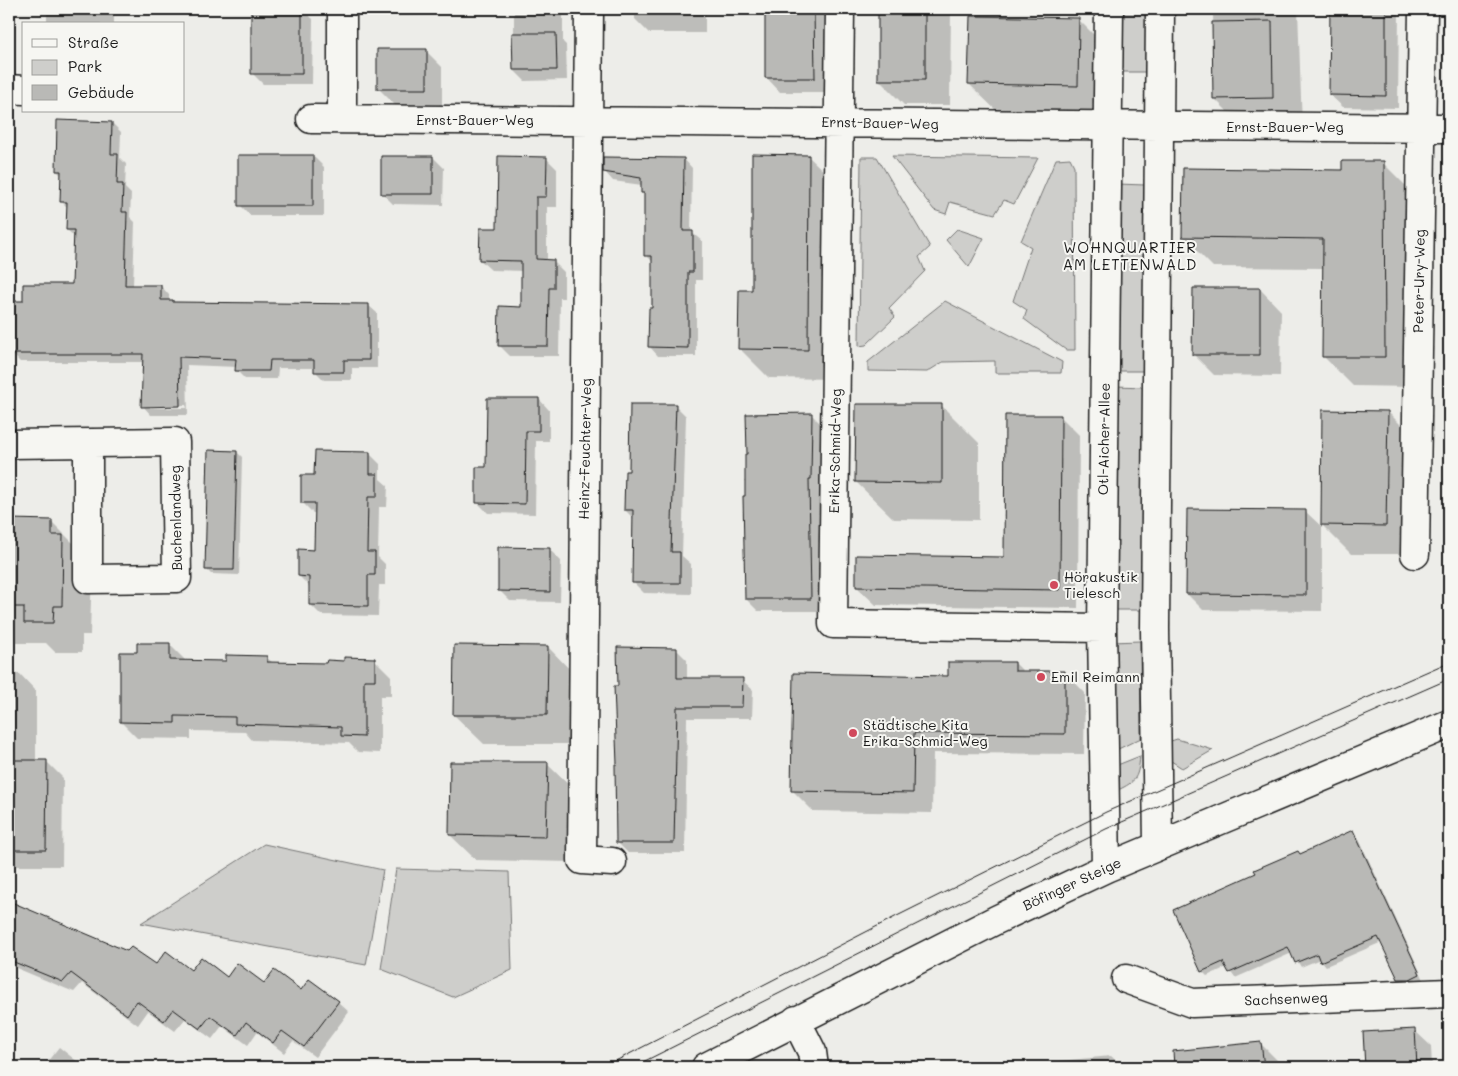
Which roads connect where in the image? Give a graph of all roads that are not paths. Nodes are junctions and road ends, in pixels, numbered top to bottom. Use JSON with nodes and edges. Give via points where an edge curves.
{"nodes":[{"id":1,"x":342,"y":9,"type":"edge"},
{"id":2,"x":589,"y":9,"type":"edge"},
{"id":3,"x":840,"y":9,"type":"edge"},
{"id":4,"x":1109,"y":9,"type":"edge"},
{"id":5,"x":1160,"y":9,"type":"edge"},
{"id":6,"x":1423,"y":9,"type":"edge"},
{"id":7,"x":9,"y":90,"type":"edge"},
{"id":8,"x":22,"y":90,"type":"edge"},
{"id":9,"x":342,"y":118,"type":"junction"},
{"id":10,"x":311,"y":120,"type":"dead end"},
{"id":11,"x":588,"y":120,"type":"junction"},
{"id":12,"x":839,"y":122,"type":"junction"},
{"id":13,"x":1108,"y":126,"type":"junction"},
{"id":14,"x":1159,"y":126,"type":"junction"},
{"id":15,"x":1422,"y":128,"type":"junction"},
{"id":16,"x":1449,"y":128,"type":"edge"},
{"id":17,"x":9,"y":444,"type":"edge"},
{"id":18,"x":88,"y":444,"type":"junction"},
{"id":19,"x":1415,"y":554,"type":"dead end"},
{"id":20,"x":1102,"y":628,"type":"junction"},
{"id":21,"x":1449,"y":724,"type":"edge"},
{"id":22,"x":1158,"y":845,"type":"junction"},
{"id":23,"x":612,"y":862,"type":"dead end"},
{"id":24,"x":1106,"y":868,"type":"junction"},
{"id":25,"x":1126,"y":979,"type":"dead end"},
{"id":26,"x":1449,"y":992,"type":"edge"},
{"id":27,"x":796,"y":1020,"type":"junction"},
{"id":28,"x":706,"y":1067,"type":"edge"},
{"id":29,"x":814,"y":1067,"type":"edge"}],
"edges":[{"from":1,"to":9,"type":"street"},
{"from":2,"to":11,"type":"street","name":"Heinz-Feuchter-Weg"},
{"from":3,"to":12,"type":"street","name":"Erika-Schmid-Weg"},
{"from":4,"to":13,"type":"street","name":"Otl-Aicher-Allee"},
{"from":5,"to":14,"type":"street"},
{"from":6,"to":15,"type":"street","name":"Peter-Ury-Weg"},
{"from":7,"to":8,"type":"street"},
{"from":9,"to":10,"type":"street","name":"Ernst-Bauer-Weg"},
{"from":9,"to":11,"type":"street","name":"Ernst-Bauer-Weg"},
{"from":11,"to":12,"type":"street","name":"Ernst-Bauer-Weg"},
{"from":11,"to":23,"type":"street","name":"Heinz-Feuchter-Weg","via":[[582,860]]},
{"from":12,"to":13,"type":"street","name":"Ernst-Bauer-Weg"},
{"from":12,"to":20,"type":"street","name":"Erika-Schmid-Weg","via":[[833,624]]},
{"from":13,"to":14,"type":"street","name":"Ernst-Bauer-Weg"},
{"from":13,"to":20,"type":"street","name":"Otl-Aicher-Allee"},
{"from":14,"to":15,"type":"street","name":"Ernst-Bauer-Weg"},
{"from":14,"to":22,"type":"street","via":[[1155,619]]},
{"from":15,"to":16,"type":"street","name":"Ernst-Bauer-Weg"},
{"from":15,"to":19,"type":"street","name":"Peter-Ury-Weg"},
{"from":17,"to":18,"type":"street","name":"Buchenlandweg"},
{"from":18,"to":18,"type":"street","name":"Buchenlandweg","via":[[175,442],[177,578],[88,579]]},
{"from":20,"to":24,"type":"street","name":"Otl-Aicher-Allee"},
{"from":21,"to":22,"type":"street","name":"Böfinger Steige"},
{"from":22,"to":24,"type":"street","name":"Böfinger Steige"},
{"from":24,"to":27,"type":"street","name":"Böfinger Steige"},
{"from":25,"to":26,"type":"street","name":"Sachsenweg","via":[[1192,1003]]},
{"from":27,"to":28,"type":"street","name":"Böfinger Steige"},
{"from":27,"to":29,"type":"street","via":[[812,1052]]}]}
